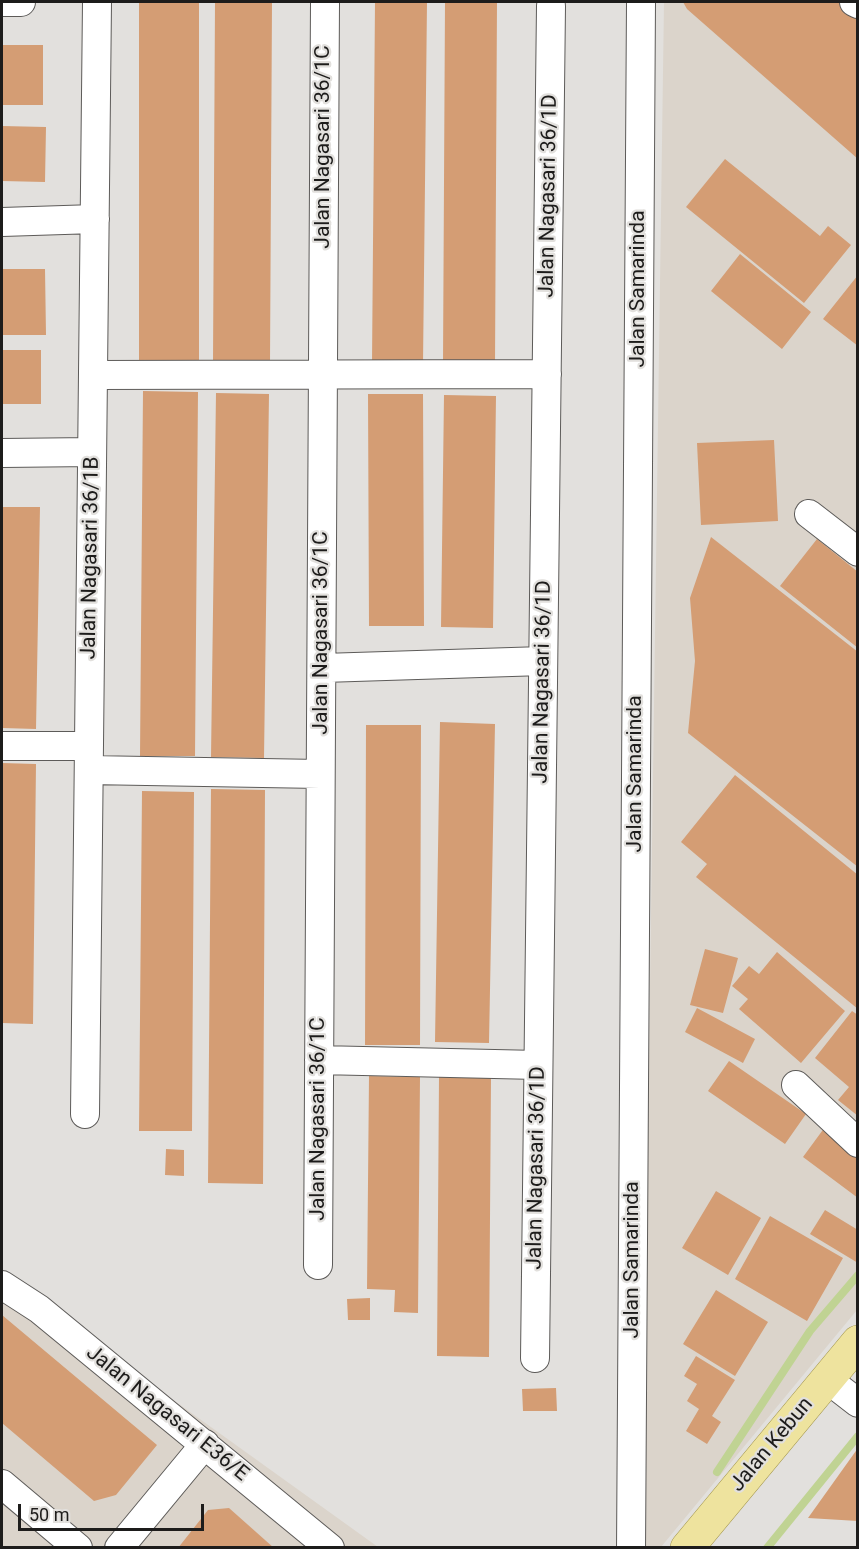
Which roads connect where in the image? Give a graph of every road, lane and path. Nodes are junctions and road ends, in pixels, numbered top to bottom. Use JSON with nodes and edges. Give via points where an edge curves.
{"nodes":[{"id":1,"x":2,"y":2,"type":"edge"},
{"id":2,"x":21,"y":2,"type":"edge"},
{"id":3,"x":97,"y":2,"type":"edge"},
{"id":4,"x":325,"y":2,"type":"edge"},
{"id":5,"x":641,"y":2,"type":"edge"},
{"id":6,"x":854,"y":2,"type":"edge"},
{"id":7,"x":858,"y":4,"type":"edge"},
{"id":8,"x":551,"y":6,"type":"dead end"},
{"id":9,"x":95,"y":219,"type":"junction"},
{"id":10,"x":2,"y":222,"type":"edge"},
{"id":11,"x":323,"y":374,"type":"junction"},
{"id":12,"x":547,"y":374,"type":"junction"},
{"id":13,"x":93,"y":375,"type":"junction"},
{"id":14,"x":92,"y":452,"type":"junction"},
{"id":15,"x":2,"y":453,"type":"edge"},
{"id":16,"x":809,"y":514,"type":"dead end"},
{"id":17,"x":858,"y":552,"type":"edge"},
{"id":18,"x":543,"y":661,"type":"junction"},
{"id":19,"x":323,"y":668,"type":"junction"},
{"id":20,"x":2,"y":746,"type":"edge"},
{"id":21,"x":89,"y":758,"type":"junction"},
{"id":22,"x":320,"y":774,"type":"junction"},
{"id":23,"x":319,"y":1060,"type":"junction"},
{"id":24,"x":538,"y":1065,"type":"junction"},
{"id":25,"x":796,"y":1085,"type":"dead end"},
{"id":26,"x":85,"y":1114,"type":"dead end"},
{"id":27,"x":858,"y":1143,"type":"edge"},
{"id":28,"x":318,"y":1265,"type":"dead end"},
{"id":29,"x":2,"y":1285,"type":"edge"},
{"id":30,"x":858,"y":1342,"type":"edge"},
{"id":31,"x":535,"y":1358,"type":"dead end"},
{"id":32,"x":827,"y":1379,"type":"junction"},
{"id":33,"x":858,"y":1403,"type":"edge"},
{"id":34,"x":205,"y":1444,"type":"junction"},
{"id":35,"x":2,"y":1484,"type":"edge"},
{"id":36,"x":316,"y":1543,"type":"edge"},
{"id":37,"x":78,"y":1548,"type":"edge"},
{"id":38,"x":119,"y":1548,"type":"edge"},
{"id":39,"x":631,"y":1548,"type":"edge"},
{"id":40,"x":687,"y":1548,"type":"edge"}],
"edges":[{"from":1,"to":2,"type":"street"},
{"from":3,"to":9,"type":"street","name":"Jalan Nagasari 36/1B"},
{"from":4,"to":11,"type":"street","name":"Jalan Nagasari 36/1C"},
{"from":5,"to":39,"type":"street","name":"Jalan Samarinda"},
{"from":6,"to":7,"type":"street"},
{"from":8,"to":12,"type":"street","name":"Jalan Nagasari 36/1D"},
{"from":9,"to":10,"type":"street"},
{"from":9,"to":13,"type":"street","name":"Jalan Nagasari 36/1B"},
{"from":11,"to":12,"type":"street"},
{"from":11,"to":13,"type":"street"},
{"from":11,"to":19,"type":"street","name":"Jalan Nagasari 36/1C"},
{"from":12,"to":18,"type":"street","name":"Jalan Nagasari 36/1D"},
{"from":13,"to":14,"type":"street","name":"Jalan Nagasari 36/1B"},
{"from":14,"to":15,"type":"street"},
{"from":14,"to":21,"type":"street","name":"Jalan Nagasari 36/1B"},
{"from":16,"to":17,"type":"street"},
{"from":18,"to":19,"type":"street"},
{"from":18,"to":24,"type":"street","name":"Jalan Nagasari 36/1D"},
{"from":19,"to":22,"type":"street","name":"Jalan Nagasari 36/1C"},
{"from":20,"to":21,"type":"street"},
{"from":21,"to":22,"type":"street"},
{"from":21,"to":26,"type":"street","name":"Jalan Nagasari 36/1B"},
{"from":22,"to":23,"type":"street","name":"Jalan Nagasari 36/1C"},
{"from":23,"to":24,"type":"street"},
{"from":23,"to":28,"type":"street","name":"Jalan Nagasari 36/1C"},
{"from":24,"to":31,"type":"street","name":"Jalan Nagasari 36/1D"},
{"from":25,"to":27,"type":"street"},
{"from":29,"to":34,"type":"street","name":"Jalan Nagasari E36/E","via":[[39,1309]]},
{"from":30,"to":32,"type":"main road","name":"Jalan Kebun"},
{"from":32,"to":33,"type":"street"},
{"from":32,"to":40,"type":"main road","name":"Jalan Kebun"},
{"from":34,"to":36,"type":"street","name":"Jalan Nagasari E36/E"},
{"from":34,"to":38,"type":"street"},
{"from":35,"to":37,"type":"street"}]}
